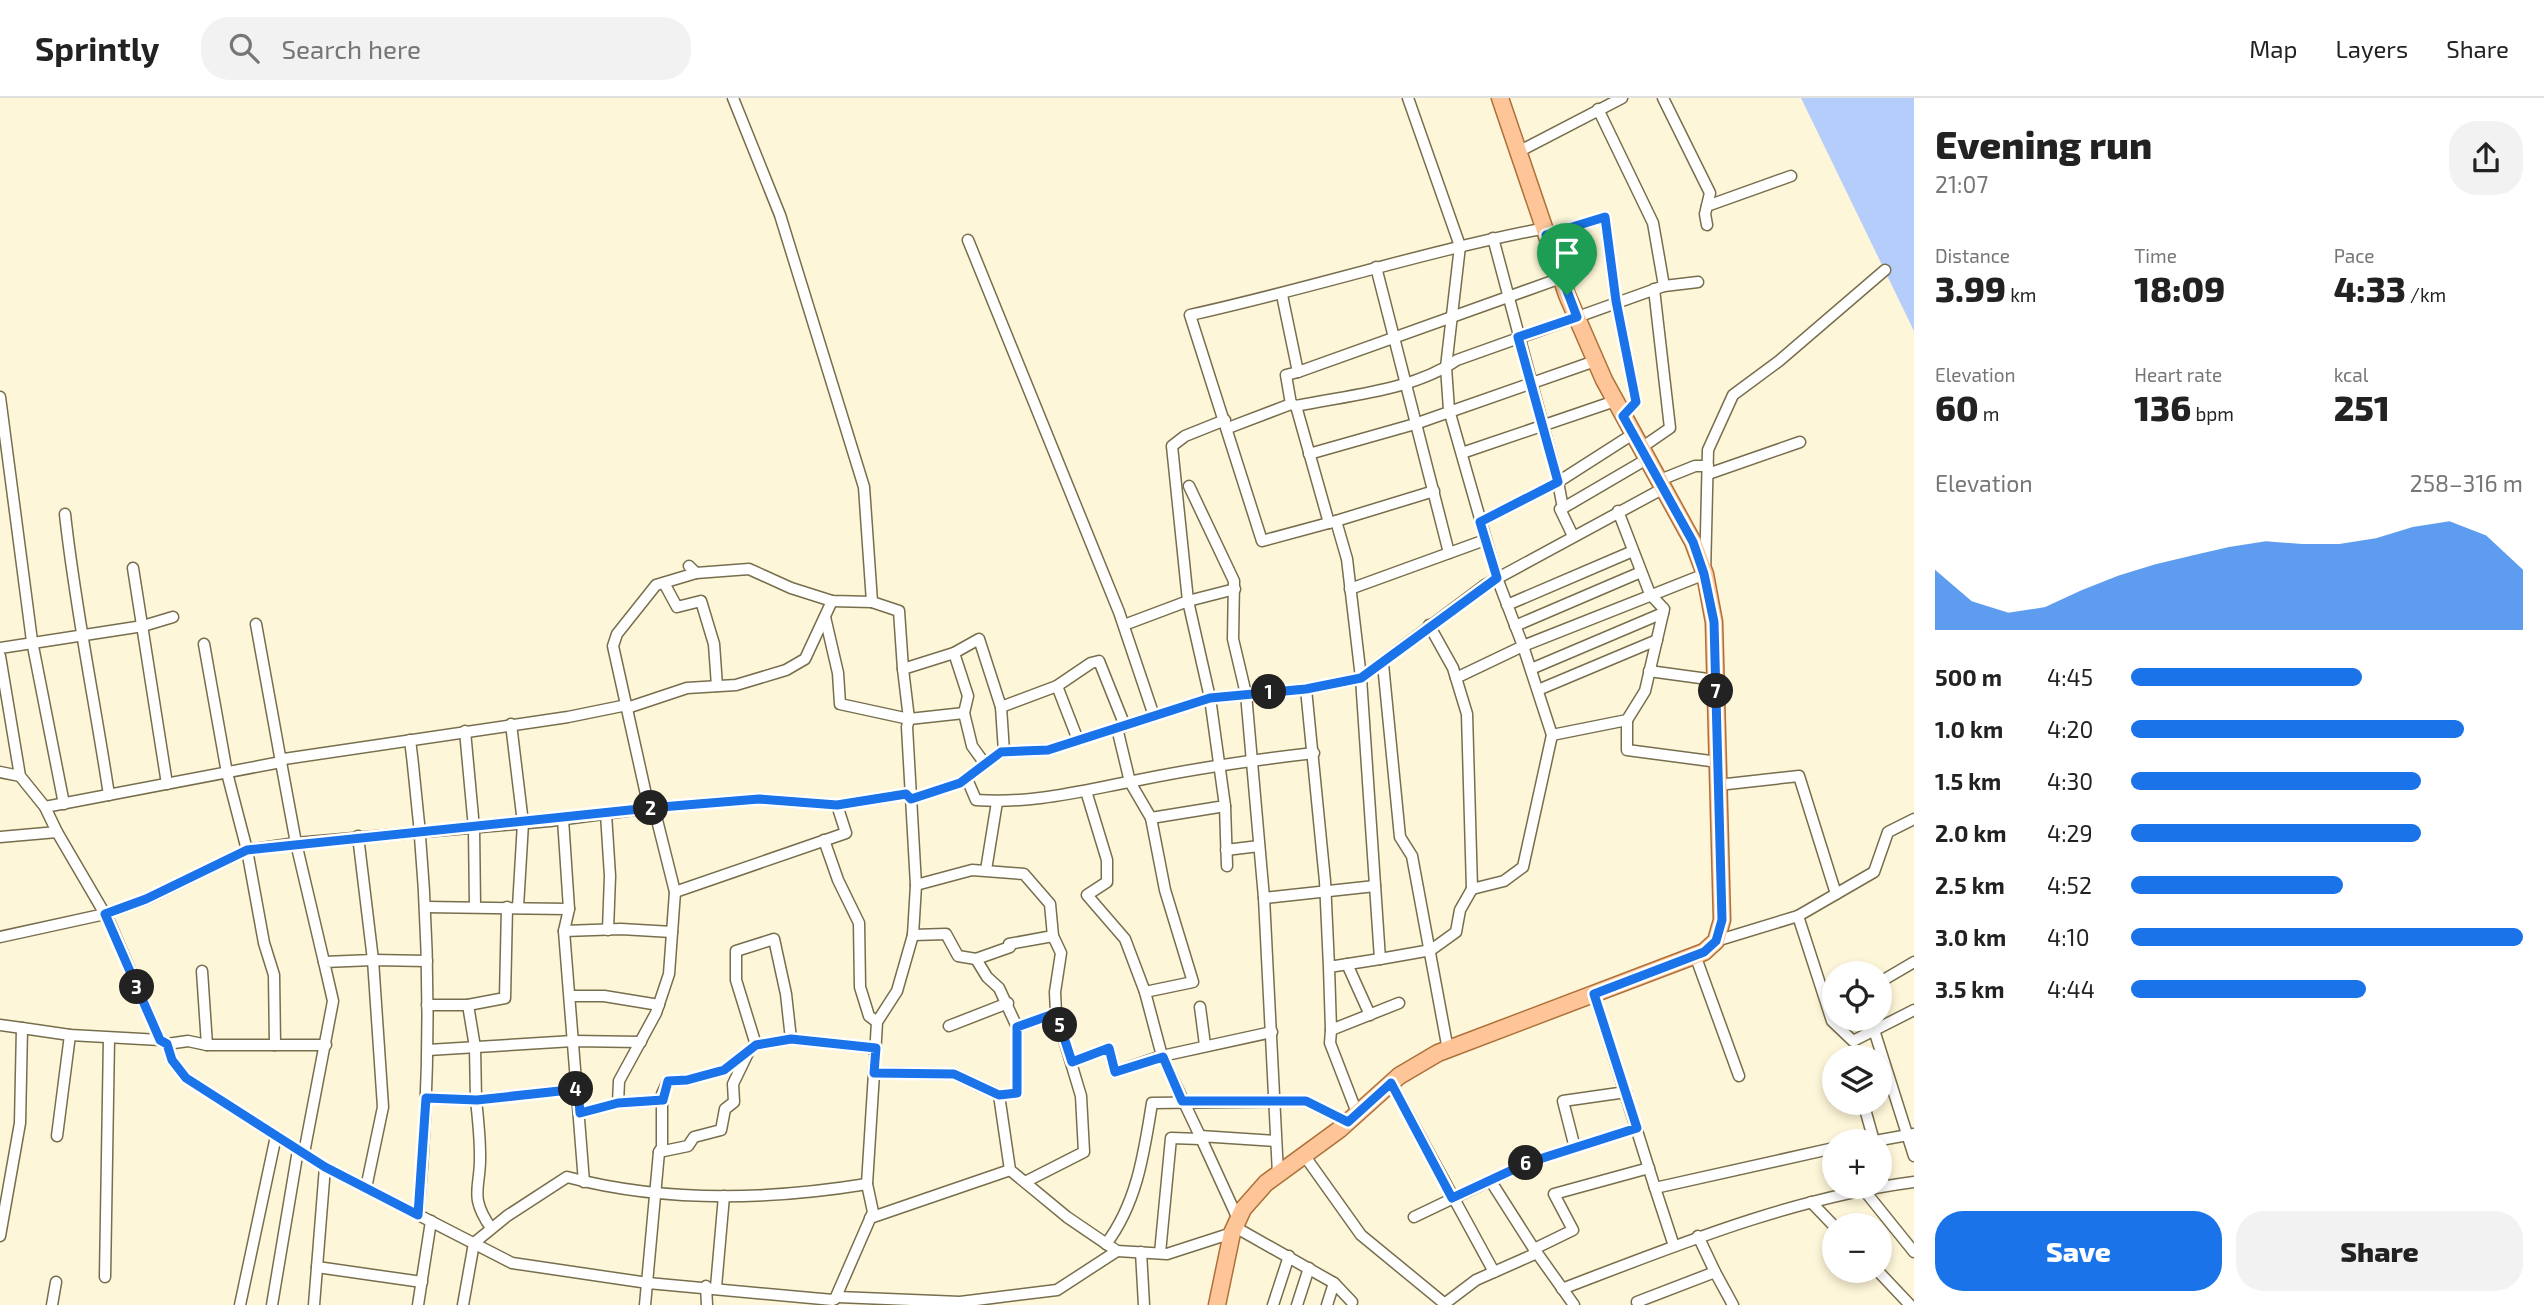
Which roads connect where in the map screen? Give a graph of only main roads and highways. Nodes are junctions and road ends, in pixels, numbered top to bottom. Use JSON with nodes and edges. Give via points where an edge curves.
{"nodes":[{"id":1,"x":1500,"y":98,"type":"edge"},
{"id":2,"x":1217,"y":1305,"type":"edge"}],
"edges":[{"from":1,"to":2,"type":"main road","via":[[1561,278],[1595,361],[1693,542],[1704,574],[1714,622],[1722,920],[1716,941],[1695,955],[1448,1050],[1391,1083],[1278,1174],[1243,1209]]}]}
